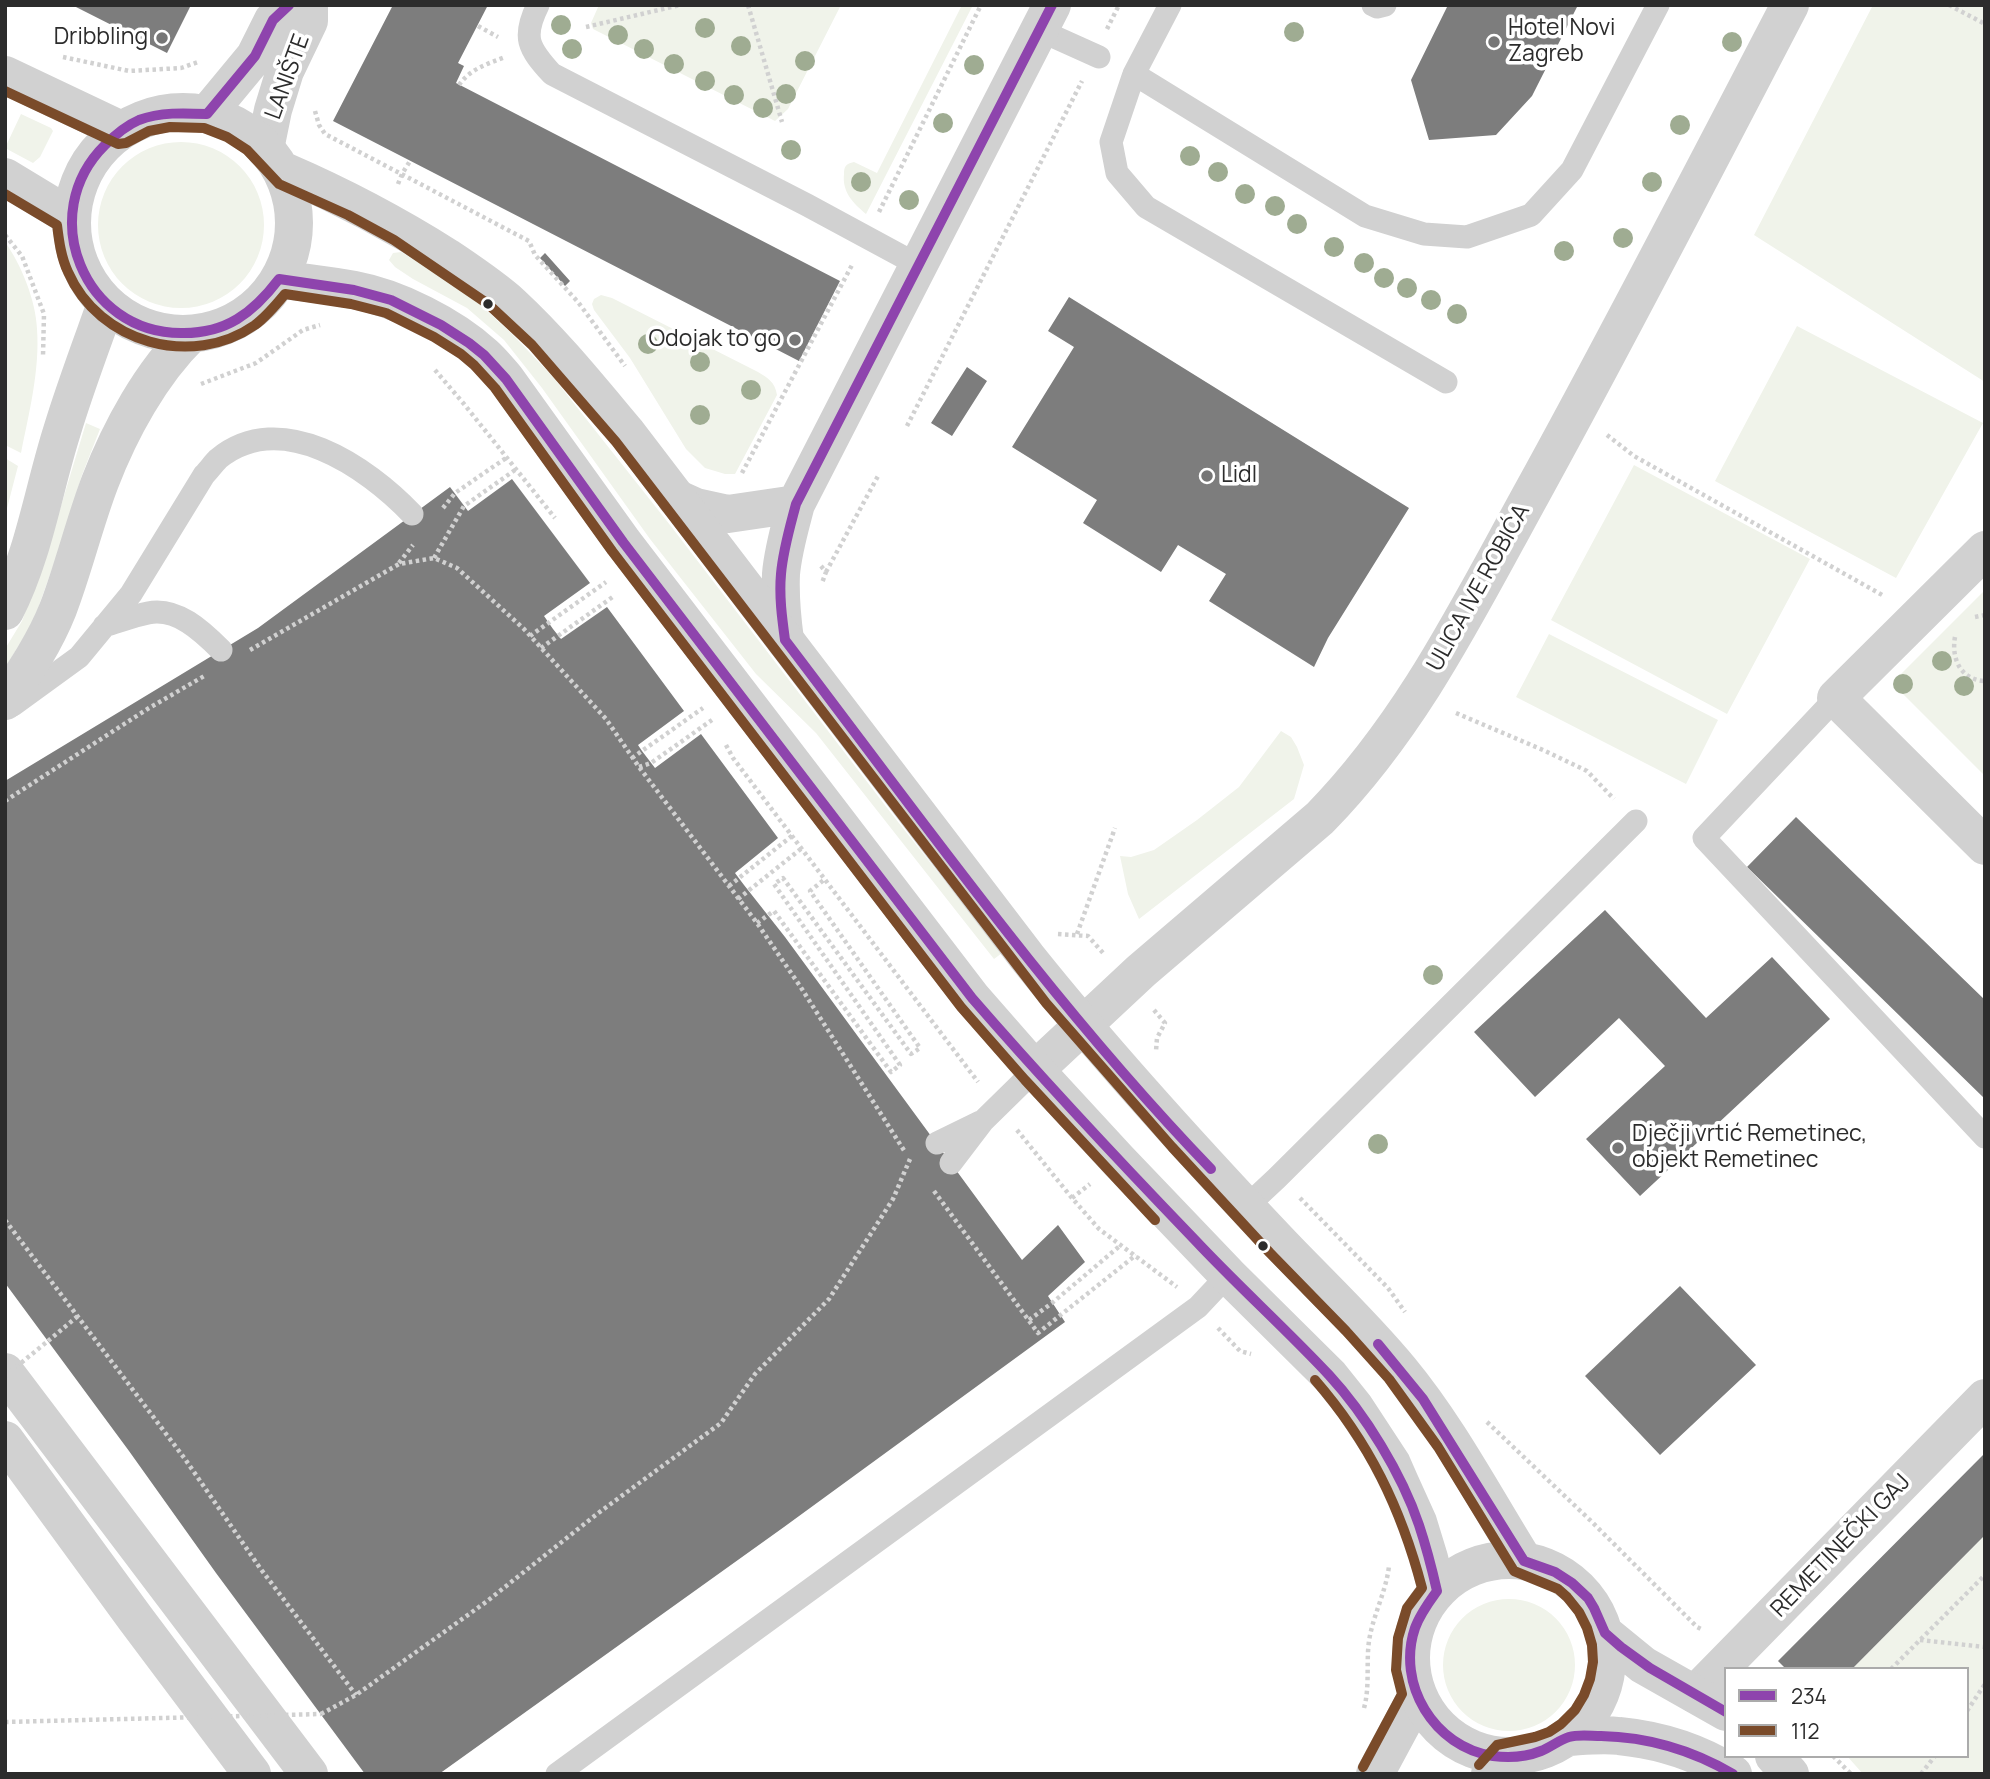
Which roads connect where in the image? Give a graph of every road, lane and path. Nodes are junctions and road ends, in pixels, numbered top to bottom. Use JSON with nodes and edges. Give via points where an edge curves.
{"nodes":[{"id":1,"x":289,"y":5,"type":"edge"},
{"id":2,"x":309,"y":5,"type":"edge"},
{"id":3,"x":538,"y":5,"type":"edge"},
{"id":4,"x":680,"y":5,"type":"edge"},
{"id":5,"x":748,"y":5,"type":"edge"},
{"id":6,"x":981,"y":5,"type":"edge"},
{"id":7,"x":1119,"y":5,"type":"edge"},
{"id":8,"x":1170,"y":5,"type":"edge"},
{"id":9,"x":1373,"y":5,"type":"edge"},
{"id":10,"x":1385,"y":5,"type":"edge"},
{"id":11,"x":1658,"y":5,"type":"edge"},
{"id":12,"x":1790,"y":5,"type":"edge"},
{"id":13,"x":1949,"y":5,"type":"edge"},
{"id":14,"x":1046,"y":18,"type":"edge"},
{"id":15,"x":1985,"y":24,"type":"edge"},
{"id":16,"x":478,"y":26,"type":"dead end"},
{"id":17,"x":586,"y":27,"type":"dead end"},
{"id":18,"x":509,"y":42,"type":"dead end"},
{"id":19,"x":52,"y":54,"type":"dead end"},
{"id":20,"x":512,"y":54,"type":"dead end"},
{"id":21,"x":206,"y":56,"type":"dead end"},
{"id":22,"x":1096,"y":56,"type":"junction"},
{"id":23,"x":1134,"y":74,"type":"junction"},
{"id":24,"x":5,"y":75,"type":"edge"},
{"id":25,"x":459,"y":85,"type":"dead end"},
{"id":26,"x":315,"y":101,"type":"dead end"},
{"id":27,"x":207,"y":114,"type":"junction"},
{"id":28,"x":782,"y":122,"type":"dead end"},
{"id":29,"x":121,"y":130,"type":"junction"},
{"id":30,"x":275,"y":161,"type":"junction"},
{"id":31,"x":411,"y":161,"type":"dead end"},
{"id":32,"x":402,"y":174,"type":"junction"},
{"id":33,"x":5,"y":177,"type":"edge"},
{"id":34,"x":71,"y":217,"type":"junction"},
{"id":35,"x":876,"y":219,"type":"dead end"},
{"id":36,"x":5,"y":235,"type":"edge"},
{"id":37,"x":856,"y":259,"type":"dead end"},
{"id":38,"x":918,"y":265,"type":"junction"},
{"id":39,"x":278,"y":279,"type":"junction"},
{"id":40,"x":106,"y":304,"type":"junction"},
{"id":41,"x":325,"y":324,"type":"dead end"},
{"id":42,"x":596,"y":324,"type":"dead end"},
{"id":43,"x":191,"y":334,"type":"junction"},
{"id":44,"x":43,"y":361,"type":"dead end"},
{"id":45,"x":433,"y":367,"type":"dead end"},
{"id":46,"x":1446,"y":382,"type":"dead end"},
{"id":47,"x":193,"y":388,"type":"dead end"},
{"id":48,"x":907,"y":426,"type":"dead end"},
{"id":49,"x":1604,"y":432,"type":"dead end"},
{"id":50,"x":506,"y":458,"type":"junction"},
{"id":51,"x":515,"y":470,"type":"junction"},
{"id":52,"x":878,"y":476,"type":"dead end"},
{"id":53,"x":736,"y":484,"type":"dead end"},
{"id":54,"x":455,"y":493,"type":"dead end"},
{"id":55,"x":676,"y":498,"type":"junction"},
{"id":56,"x":796,"y":504,"type":"junction"},
{"id":57,"x":412,"y":514,"type":"dead end"},
{"id":58,"x":557,"y":522,"type":"dead end"},
{"id":59,"x":1985,"y":550,"type":"edge"},
{"id":60,"x":433,"y":558,"type":"junction"},
{"id":61,"x":826,"y":572,"type":"dead end"},
{"id":62,"x":595,"y":590,"type":"dead end"},
{"id":63,"x":604,"y":602,"type":"dead end"},
{"id":64,"x":5,"y":611,"type":"edge"},
{"id":65,"x":1985,"y":615,"type":"edge"},
{"id":66,"x":1916,"y":618,"type":"junction"},
{"id":67,"x":1969,"y":619,"type":"dead end"},
{"id":68,"x":104,"y":626,"type":"junction"},
{"id":69,"x":1960,"y":627,"type":"dead end"},
{"id":70,"x":530,"y":636,"type":"junction"},
{"id":71,"x":785,"y":639,"type":"junction"},
{"id":72,"x":541,"y":648,"type":"junction"},
{"id":73,"x":221,"y":650,"type":"dead end"},
{"id":74,"x":244,"y":653,"type":"dead end"},
{"id":75,"x":209,"y":674,"type":"dead end"},
{"id":76,"x":1985,"y":681,"type":"edge"},
{"id":77,"x":1836,"y":698,"type":"junction"},
{"id":78,"x":5,"y":701,"type":"edge"},
{"id":79,"x":704,"y":708,"type":"dead end"},
{"id":80,"x":5,"y":711,"type":"edge"},
{"id":81,"x":1456,"y":713,"type":"dead end"},
{"id":82,"x":713,"y":720,"type":"dead end"},
{"id":83,"x":632,"y":758,"type":"junction"},
{"id":84,"x":639,"y":767,"type":"junction"},
{"id":85,"x":5,"y":801,"type":"edge"},
{"id":86,"x":1636,"y":821,"type":"joint"},
{"id":87,"x":1115,"y":828,"type":"dead end"},
{"id":88,"x":793,"y":835,"type":"dead end"},
{"id":89,"x":1985,"y":846,"type":"edge"},
{"id":90,"x":802,"y":848,"type":"dead end"},
{"id":91,"x":825,"y":879,"type":"dead end"},
{"id":92,"x":729,"y":886,"type":"junction"},
{"id":93,"x":738,"y":899,"type":"junction"},
{"id":94,"x":757,"y":923,"type":"junction"},
{"id":95,"x":1077,"y":934,"type":"dead end"},
{"id":96,"x":1082,"y":1025,"type":"junction"},
{"id":97,"x":1035,"y":1070,"type":"junction"},
{"id":98,"x":982,"y":1121,"type":"junction"},
{"id":99,"x":1985,"y":1136,"type":"edge"},
{"id":100,"x":1026,"y":1142,"type":"dead end"},
{"id":101,"x":937,"y":1143,"type":"dead end"},
{"id":102,"x":910,"y":1159,"type":"junction"},
{"id":103,"x":951,"y":1163,"type":"dead end"},
{"id":104,"x":918,"y":1170,"type":"dead end"},
{"id":105,"x":926,"y":1181,"type":"dead end"},
{"id":106,"x":1296,"y":1194,"type":"dead end"},
{"id":107,"x":1246,"y":1207,"type":"junction"},
{"id":108,"x":5,"y":1220,"type":"edge"},
{"id":109,"x":1121,"y":1245,"type":"junction"},
{"id":110,"x":1136,"y":1255,"type":"junction"},
{"id":111,"x":1228,"y":1275,"type":"junction"},
{"id":112,"x":1172,"y":1282,"type":"dead end"},
{"id":113,"x":78,"y":1316,"type":"junction"},
{"id":114,"x":1028,"y":1320,"type":"junction"},
{"id":115,"x":1410,"y":1320,"type":"dead end"},
{"id":116,"x":1234,"y":1344,"type":"dead end"},
{"id":117,"x":1254,"y":1354,"type":"dead end"},
{"id":118,"x":5,"y":1374,"type":"edge"},
{"id":119,"x":1985,"y":1398,"type":"edge"},
{"id":120,"x":1478,"y":1413,"type":"dead end"},
{"id":121,"x":5,"y":1440,"type":"edge"},
{"id":122,"x":1389,"y":1557,"type":"dead end"},
{"id":123,"x":1524,"y":1561,"type":"junction"},
{"id":124,"x":1985,"y":1575,"type":"edge"},
{"id":125,"x":1437,"y":1591,"type":"junction"},
{"id":126,"x":1709,"y":1632,"type":"dead end"},
{"id":127,"x":1605,"y":1634,"type":"junction"},
{"id":128,"x":1920,"y":1640,"type":"junction"},
{"id":129,"x":1985,"y":1647,"type":"edge"},
{"id":130,"x":1730,"y":1667,"type":"edge"},
{"id":131,"x":1893,"y":1667,"type":"edge"},
{"id":132,"x":1724,"y":1679,"type":"edge"},
{"id":133,"x":1985,"y":1684,"type":"edge"},
{"id":134,"x":356,"y":1695,"type":"junction"},
{"id":135,"x":1417,"y":1696,"type":"junction"},
{"id":136,"x":1711,"y":1703,"type":"edge"},
{"id":137,"x":1969,"y":1708,"type":"edge"},
{"id":138,"x":1363,"y":1710,"type":"dead end"},
{"id":139,"x":5,"y":1722,"type":"edge"},
{"id":140,"x":1569,"y":1737,"type":"junction"},
{"id":141,"x":1776,"y":1758,"type":"edge"},
{"id":142,"x":1835,"y":1758,"type":"edge"},
{"id":143,"x":1933,"y":1758,"type":"edge"},
{"id":144,"x":1497,"y":1765,"type":"edge"},
{"id":145,"x":252,"y":1774,"type":"edge"},
{"id":146,"x":309,"y":1774,"type":"edge"},
{"id":147,"x":557,"y":1774,"type":"edge"},
{"id":148,"x":1375,"y":1774,"type":"edge"},
{"id":149,"x":1733,"y":1774,"type":"edge"},
{"id":150,"x":1790,"y":1774,"type":"edge"},
{"id":151,"x":1851,"y":1774,"type":"edge"},
{"id":152,"x":1921,"y":1774,"type":"edge"}],
"edges":[{"from":1,"to":27,"type":"street","name":"LANIŠTE","via":[[273,20],[255,56]]},
{"from":2,"to":30,"type":"street","name":"LANIŠTE","via":[[309,21],[273,110]]},
{"from":3,"to":38,"type":"lane","via":[[528,39],[552,74]]},
{"from":4,"to":17,"type":"path"},
{"from":5,"to":28,"type":"path"},
{"from":6,"to":35,"type":"path"},
{"from":7,"to":22,"type":"path"},
{"from":8,"to":23,"type":"lane"},
{"from":9,"to":10,"type":"lane"},
{"from":11,"to":23,"type":"lane","via":[[1572,170],[1531,215],[1467,237],[1424,234],[1365,216]]},
{"from":12,"to":96,"type":"street","name":"ULICA IVE ROBIĆA","via":[[1487,576],[1433,672],[1382,746],[1320,818]]},
{"from":13,"to":15,"type":"path"},
{"from":14,"to":22,"type":"lane"},
{"from":14,"to":38,"type":"street"},
{"from":16,"to":18,"type":"path"},
{"from":19,"to":21,"type":"path","via":[[129,71],[181,68]]},
{"from":20,"to":25,"type":"path","via":[[481,66]]},
{"from":22,"to":48,"type":"path"},
{"from":23,"to":46,"type":"lane","via":[[1111,142],[1116,173],[1146,207]]},
{"from":24,"to":29,"type":"street"},
{"from":26,"to":32,"type":"path","via":[[315,114],[325,134]]},
{"from":27,"to":29,"type":"street","via":[[169,113],[144,118]]},
{"from":27,"to":30,"type":"street","via":[[256,139]]},
{"from":29,"to":34,"type":"street","via":[[93,156],[77,185]]},
{"from":30,"to":39,"type":"street","via":[[293,194],[292,243]]},
{"from":30,"to":55,"type":"street","via":[[401,228],[511,304],[582,379]]},
{"from":31,"to":32,"type":"path"},
{"from":32,"to":42,"type":"path","via":[[529,241],[535,255]]},
{"from":33,"to":34,"type":"street"},
{"from":34,"to":40,"type":"street","via":[[73,244],[84,275]]},
{"from":36,"to":44,"type":"path","via":[[22,256],[44,314]]},
{"from":37,"to":53,"type":"path"},
{"from":38,"to":56,"type":"street"},
{"from":39,"to":43,"type":"street","via":[[242,317]]},
{"from":39,"to":97,"type":"street","via":[[391,300],[441,325],[484,355],[972,998]]},
{"from":40,"to":43,"type":"street","via":[[152,330]]},
{"from":40,"to":64,"type":"street","via":[[62,431],[18,586]]},
{"from":41,"to":47,"type":"path","via":[[303,330],[256,363]]},
{"from":43,"to":78,"type":"street","via":[[155,376],[127,426],[100,482],[57,610],[34,658]]},
{"from":45,"to":50,"type":"path"},
{"from":49,"to":66,"type":"path","via":[[1634,456],[1882,594]]},
{"from":50,"to":51,"type":"path"},
{"from":50,"to":54,"type":"path"},
{"from":51,"to":58,"type":"path"},
{"from":51,"to":60,"type":"path","via":[[464,506]]},
{"from":52,"to":61,"type":"path"},
{"from":55,"to":56,"type":"street","via":[[728,514]]},
{"from":55,"to":71,"type":"street"},
{"from":56,"to":71,"type":"street","via":[[781,574]]},
{"from":57,"to":68,"type":"lane","via":[[358,469],[328,451],[284,439],[240,446],[204,475],[131,594]]},
{"from":59,"to":66,"type":"street"},
{"from":60,"to":70,"type":"path","via":[[457,568]]},
{"from":60,"to":74,"type":"path","via":[[398,564]]},
{"from":62,"to":70,"type":"path"},
{"from":63,"to":72,"type":"path"},
{"from":65,"to":67,"type":"path"},
{"from":66,"to":77,"type":"street"},
{"from":68,"to":73,"type":"lane","via":[[151,612],[171,614],[199,627]]},
{"from":68,"to":80,"type":"lane","via":[[79,657]]},
{"from":69,"to":76,"type":"path","via":[[1954,658],[1968,676]]},
{"from":70,"to":72,"type":"path"},
{"from":71,"to":96,"type":"street"},
{"from":72,"to":83,"type":"path","via":[[606,719]]},
{"from":75,"to":85,"type":"path"},
{"from":77,"to":89,"type":"street"},
{"from":77,"to":99,"type":"lane","via":[[1704,838]]},
{"from":79,"to":83,"type":"path"},
{"from":81,"to":86,"type":"path","via":[[1587,771]]},
{"from":82,"to":84,"type":"path"},
{"from":83,"to":84,"type":"path"},
{"from":84,"to":92,"type":"path"},
{"from":86,"to":107,"type":"lane"},
{"from":87,"to":95,"type":"path"},
{"from":88,"to":92,"type":"path"},
{"from":90,"to":93,"type":"path"},
{"from":91,"to":94,"type":"path","via":[[810,891],[920,1048],[911,1054],[783,878],[774,884],[901,1065],[891,1072],[774,911]]},
{"from":92,"to":93,"type":"path"},
{"from":93,"to":94,"type":"path"},
{"from":94,"to":102,"type":"path"},
{"from":96,"to":97,"type":"street","name":"ULICA IVE ROBIĆA"},
{"from":96,"to":107,"type":"street"},
{"from":97,"to":98,"type":"lane"},
{"from":97,"to":111,"type":"street"},
{"from":98,"to":101,"type":"lane"},
{"from":98,"to":103,"type":"lane"},
{"from":100,"to":109,"type":"path","via":[[1090,1219]]},
{"from":102,"to":104,"type":"path"},
{"from":102,"to":134,"type":"path","via":[[893,1199],[830,1299],[755,1374],[721,1423]]},
{"from":105,"to":114,"type":"path"},
{"from":106,"to":115,"type":"path","via":[[1388,1288]]},
{"from":107,"to":123,"type":"street","via":[[1400,1369]]},
{"from":108,"to":113,"type":"path"},
{"from":109,"to":110,"type":"path"},
{"from":109,"to":114,"type":"path"},
{"from":110,"to":112,"type":"path"},
{"from":110,"to":114,"type":"path","via":[[1038,1333]]},
{"from":111,"to":125,"type":"street","via":[[1330,1376],[1367,1425],[1392,1464],[1418,1522]]},
{"from":111,"to":147,"type":"lane","via":[[1198,1307]]},
{"from":113,"to":118,"type":"path","bridge":true},
{"from":113,"to":134,"type":"path"},
{"from":116,"to":117,"type":"path","via":[[1240,1351]]},
{"from":118,"to":146,"type":"street"},
{"from":119,"to":130,"type":"street","name":"REMETINEČKI GAJ","via":[[1739,1651]]},
{"from":120,"to":126,"type":"path","via":[[1698,1628]]},
{"from":121,"to":145,"type":"street"},
{"from":122,"to":138,"type":"path","via":[[1387,1581],[1370,1638]]},
{"from":123,"to":125,"type":"street","via":[[1492,1561],[1462,1572]]},
{"from":123,"to":127,"type":"street","via":[[1552,1569],[1576,1585],[1594,1608]]},
{"from":124,"to":128,"type":"path"},
{"from":125,"to":135,"type":"street","via":[[1420,1614],[1412,1641],[1410,1669]]},
{"from":127,"to":136,"type":"street","name":"REMETINEČKI GAJ","via":[[1643,1665]]},
{"from":127,"to":140,"type":"street","via":[[1608,1663],[1602,1691],[1589,1716]]},
{"from":128,"to":129,"type":"path"},
{"from":128,"to":131,"type":"path"},
{"from":132,"to":136,"type":"street","name":"REMETINEČKI GAJ"},
{"from":133,"to":137,"type":"path"},
{"from":134,"to":139,"type":"path","bridge":true,"via":[[321,1714]]},
{"from":135,"to":144,"type":"street","via":[[1432,1720],[1452,1739]]},
{"from":135,"to":148,"type":"street"},
{"from":140,"to":144,"type":"street"},
{"from":140,"to":149,"type":"street","via":[[1617,1735],[1667,1744]]},
{"from":141,"to":150,"type":"street"},
{"from":142,"to":151,"type":"path"},
{"from":143,"to":152,"type":"path"}]}
